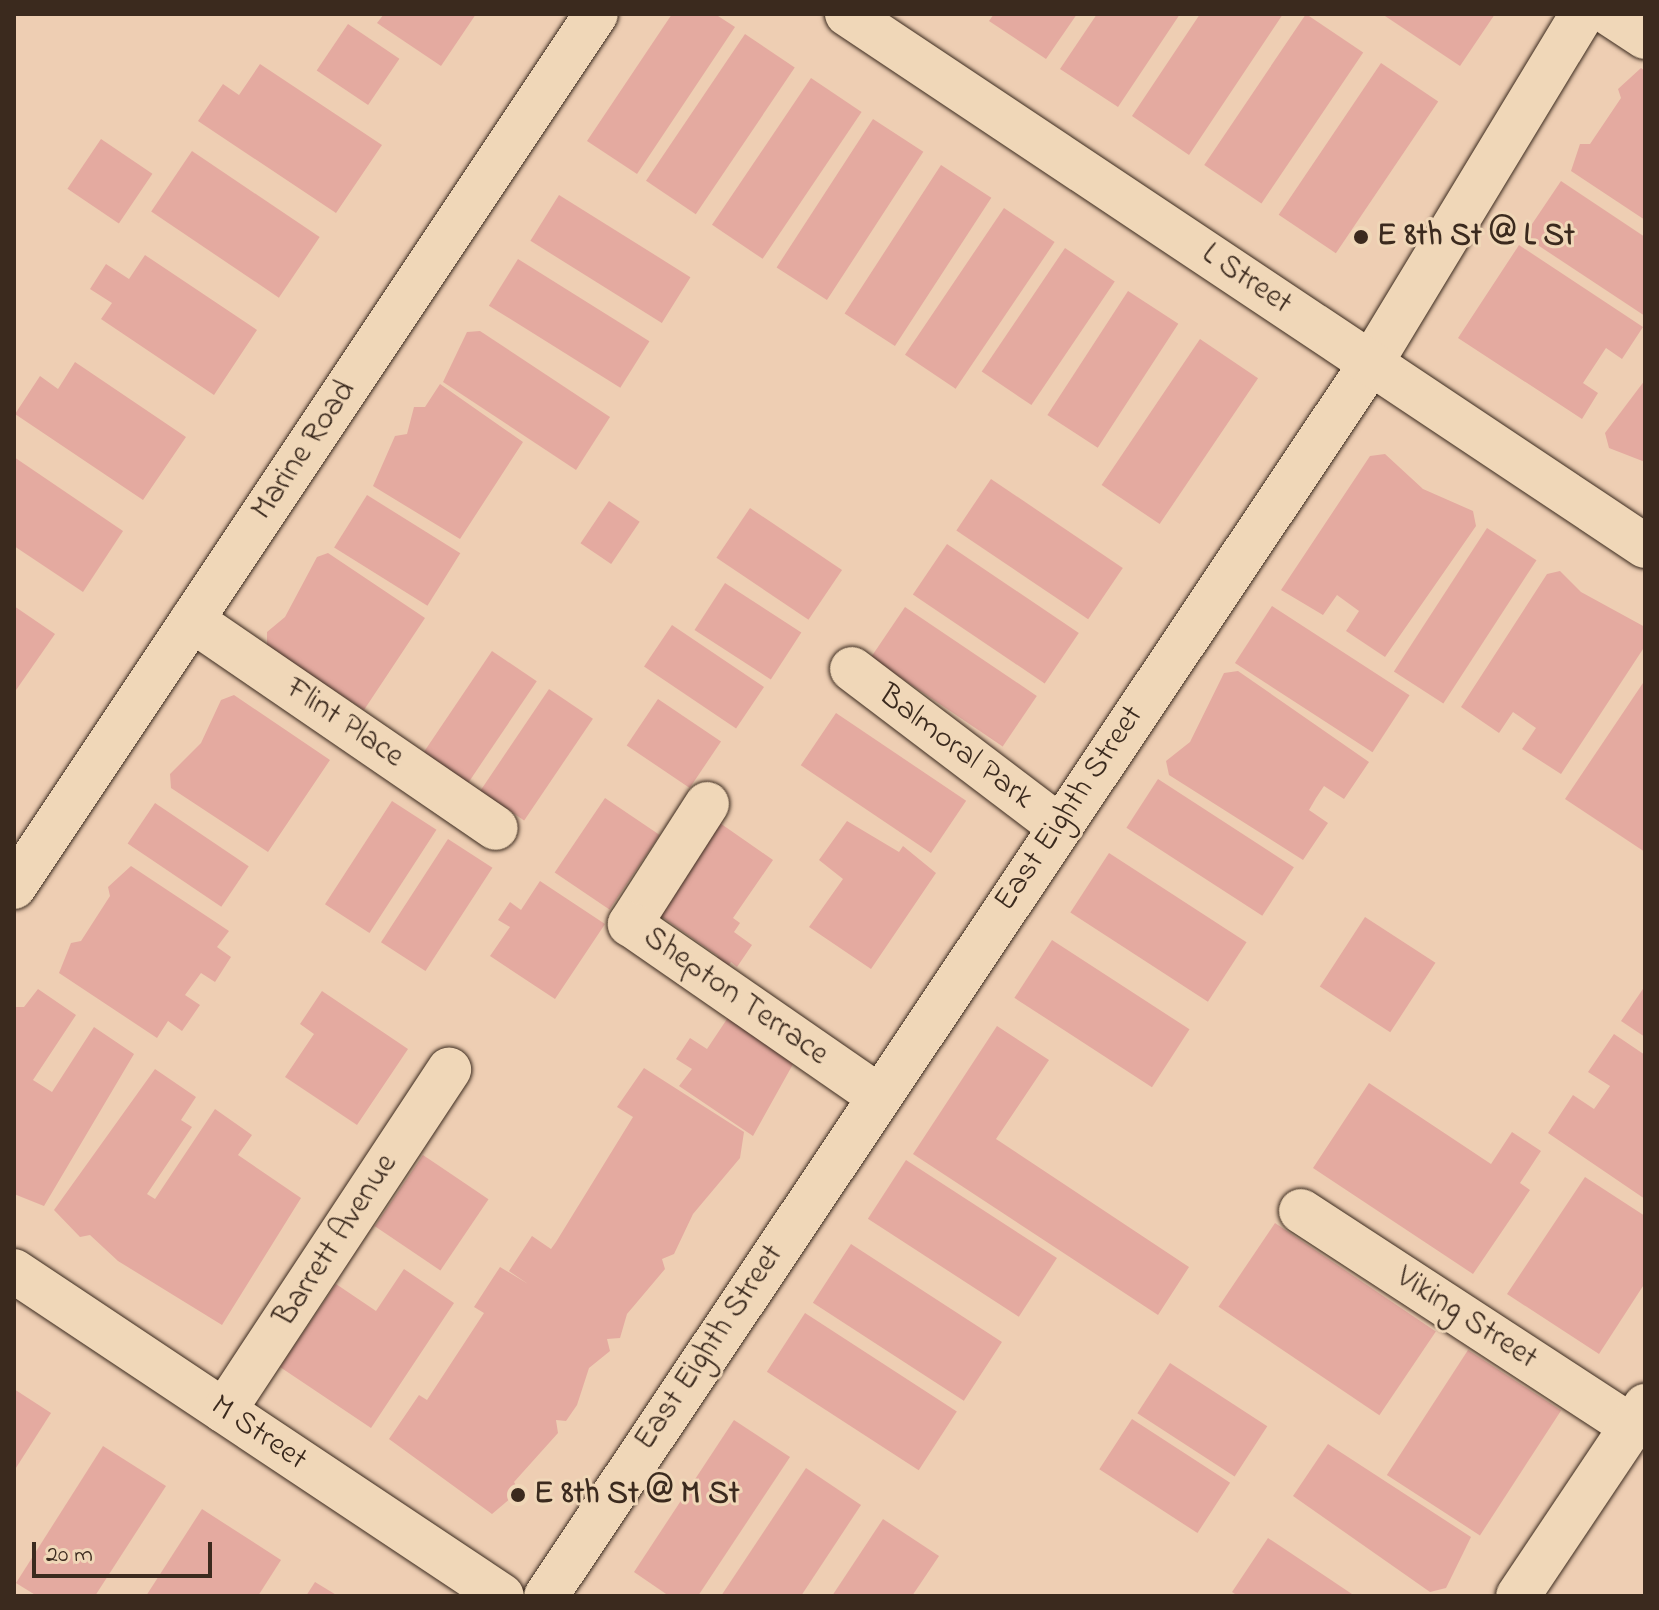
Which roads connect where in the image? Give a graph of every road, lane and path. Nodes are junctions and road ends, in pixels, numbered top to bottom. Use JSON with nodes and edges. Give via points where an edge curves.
{"nodes":[{"id":1,"x":596,"y":14,"type":"edge"},
{"id":2,"x":847,"y":14,"type":"edge"},
{"id":3,"x":1582,"y":14,"type":"edge"},
{"id":4,"x":1610,"y":14,"type":"edge"},
{"id":5,"x":1645,"y":37,"type":"edge"},
{"id":6,"x":1371,"y":363,"type":"junction"},
{"id":7,"x":1645,"y":546,"type":"edge"},
{"id":8,"x":192,"y":620,"type":"junction"},
{"id":9,"x":852,"y":669,"type":"dead end"},
{"id":10,"x":707,"y":804,"type":"dead end"},
{"id":11,"x":1059,"y":826,"type":"junction"},
{"id":12,"x":496,"y":828,"type":"dead end"},
{"id":13,"x":14,"y":887,"type":"edge"},
{"id":14,"x":449,"y":1070,"type":"dead end"},
{"id":15,"x":878,"y":1096,"type":"junction"},
{"id":16,"x":1301,"y":1211,"type":"dead end"},
{"id":17,"x":14,"y":1271,"type":"edge"},
{"id":18,"x":224,"y":1411,"type":"junction"},
{"id":19,"x":1638,"y":1416,"type":"edge"},
{"id":20,"x":502,"y":1596,"type":"edge"},
{"id":21,"x":546,"y":1596,"type":"edge"},
{"id":22,"x":1518,"y":1596,"type":"edge"}],
"edges":[{"from":1,"to":8,"type":"street","name":"Marine Road"},
{"from":2,"to":6,"type":"street","name":"L Street"},
{"from":3,"to":6,"type":"street","name":"East Eighth Street"},
{"from":4,"to":5,"type":"street"},
{"from":6,"to":7,"type":"street","name":"L Street"},
{"from":6,"to":11,"type":"street","name":"East Eighth Street"},
{"from":8,"to":12,"type":"street","name":"Flint Place"},
{"from":8,"to":13,"type":"street","name":"Marine Road"},
{"from":9,"to":11,"type":"street","name":"Balmoral Park"},
{"from":10,"to":15,"type":"street","name":"Shepton Terrace","via":[[630,924]]},
{"from":11,"to":15,"type":"street","name":"East Eighth Street"},
{"from":14,"to":18,"type":"street","name":"Barrett Avenue"},
{"from":15,"to":21,"type":"street","name":"East Eighth Street"},
{"from":16,"to":19,"type":"street","name":"Viking Street"},
{"from":17,"to":18,"type":"street","name":"M Street"},
{"from":18,"to":20,"type":"street","name":"M Street"},
{"from":19,"to":22,"type":"street"}]}
